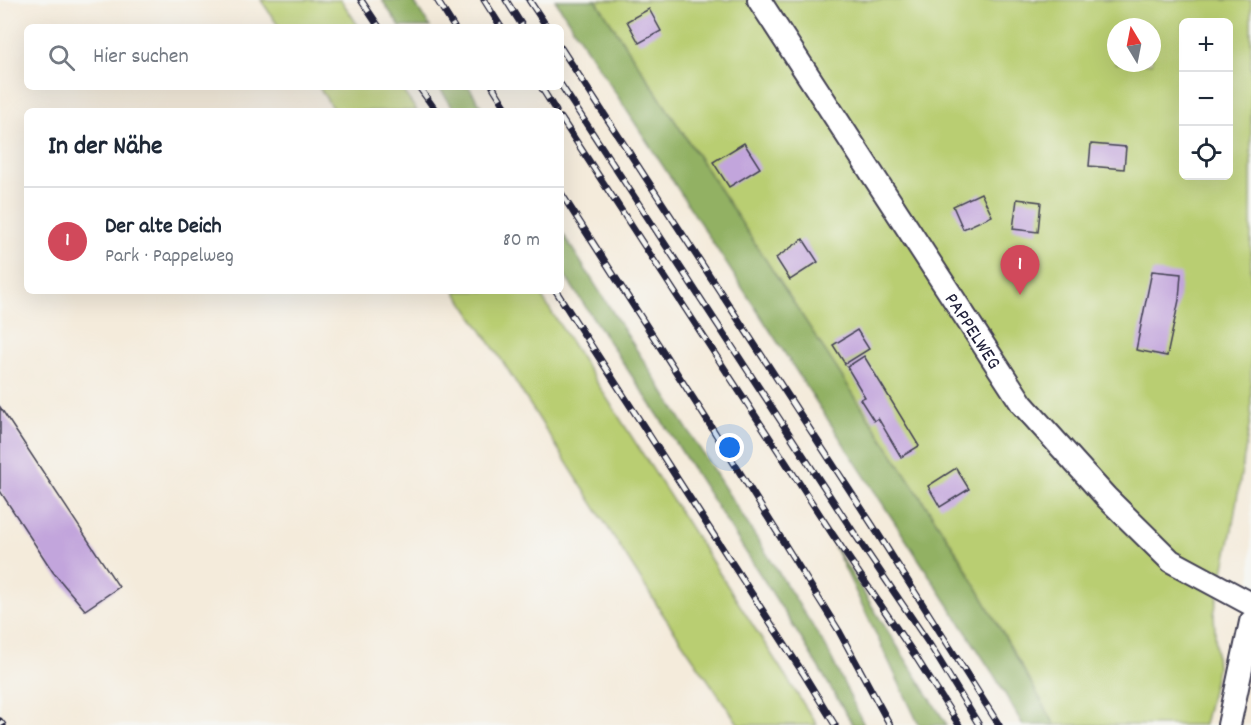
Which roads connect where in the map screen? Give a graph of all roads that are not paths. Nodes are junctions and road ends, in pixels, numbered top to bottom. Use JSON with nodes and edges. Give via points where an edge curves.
{"nodes":[{"id":1,"x":759,"y":0,"type":"edge"},
{"id":2,"x":1251,"y":603,"type":"edge"},
{"id":3,"x":1251,"y":622,"type":"edge"},
{"id":4,"x":1229,"y":725,"type":"edge"}],
"edges":[{"from":1,"to":2,"type":"street","name":"PAPPELWEG","via":[[1022,404],[1106,497],[1171,561]]},
{"from":3,"to":4,"type":"street"}]}
